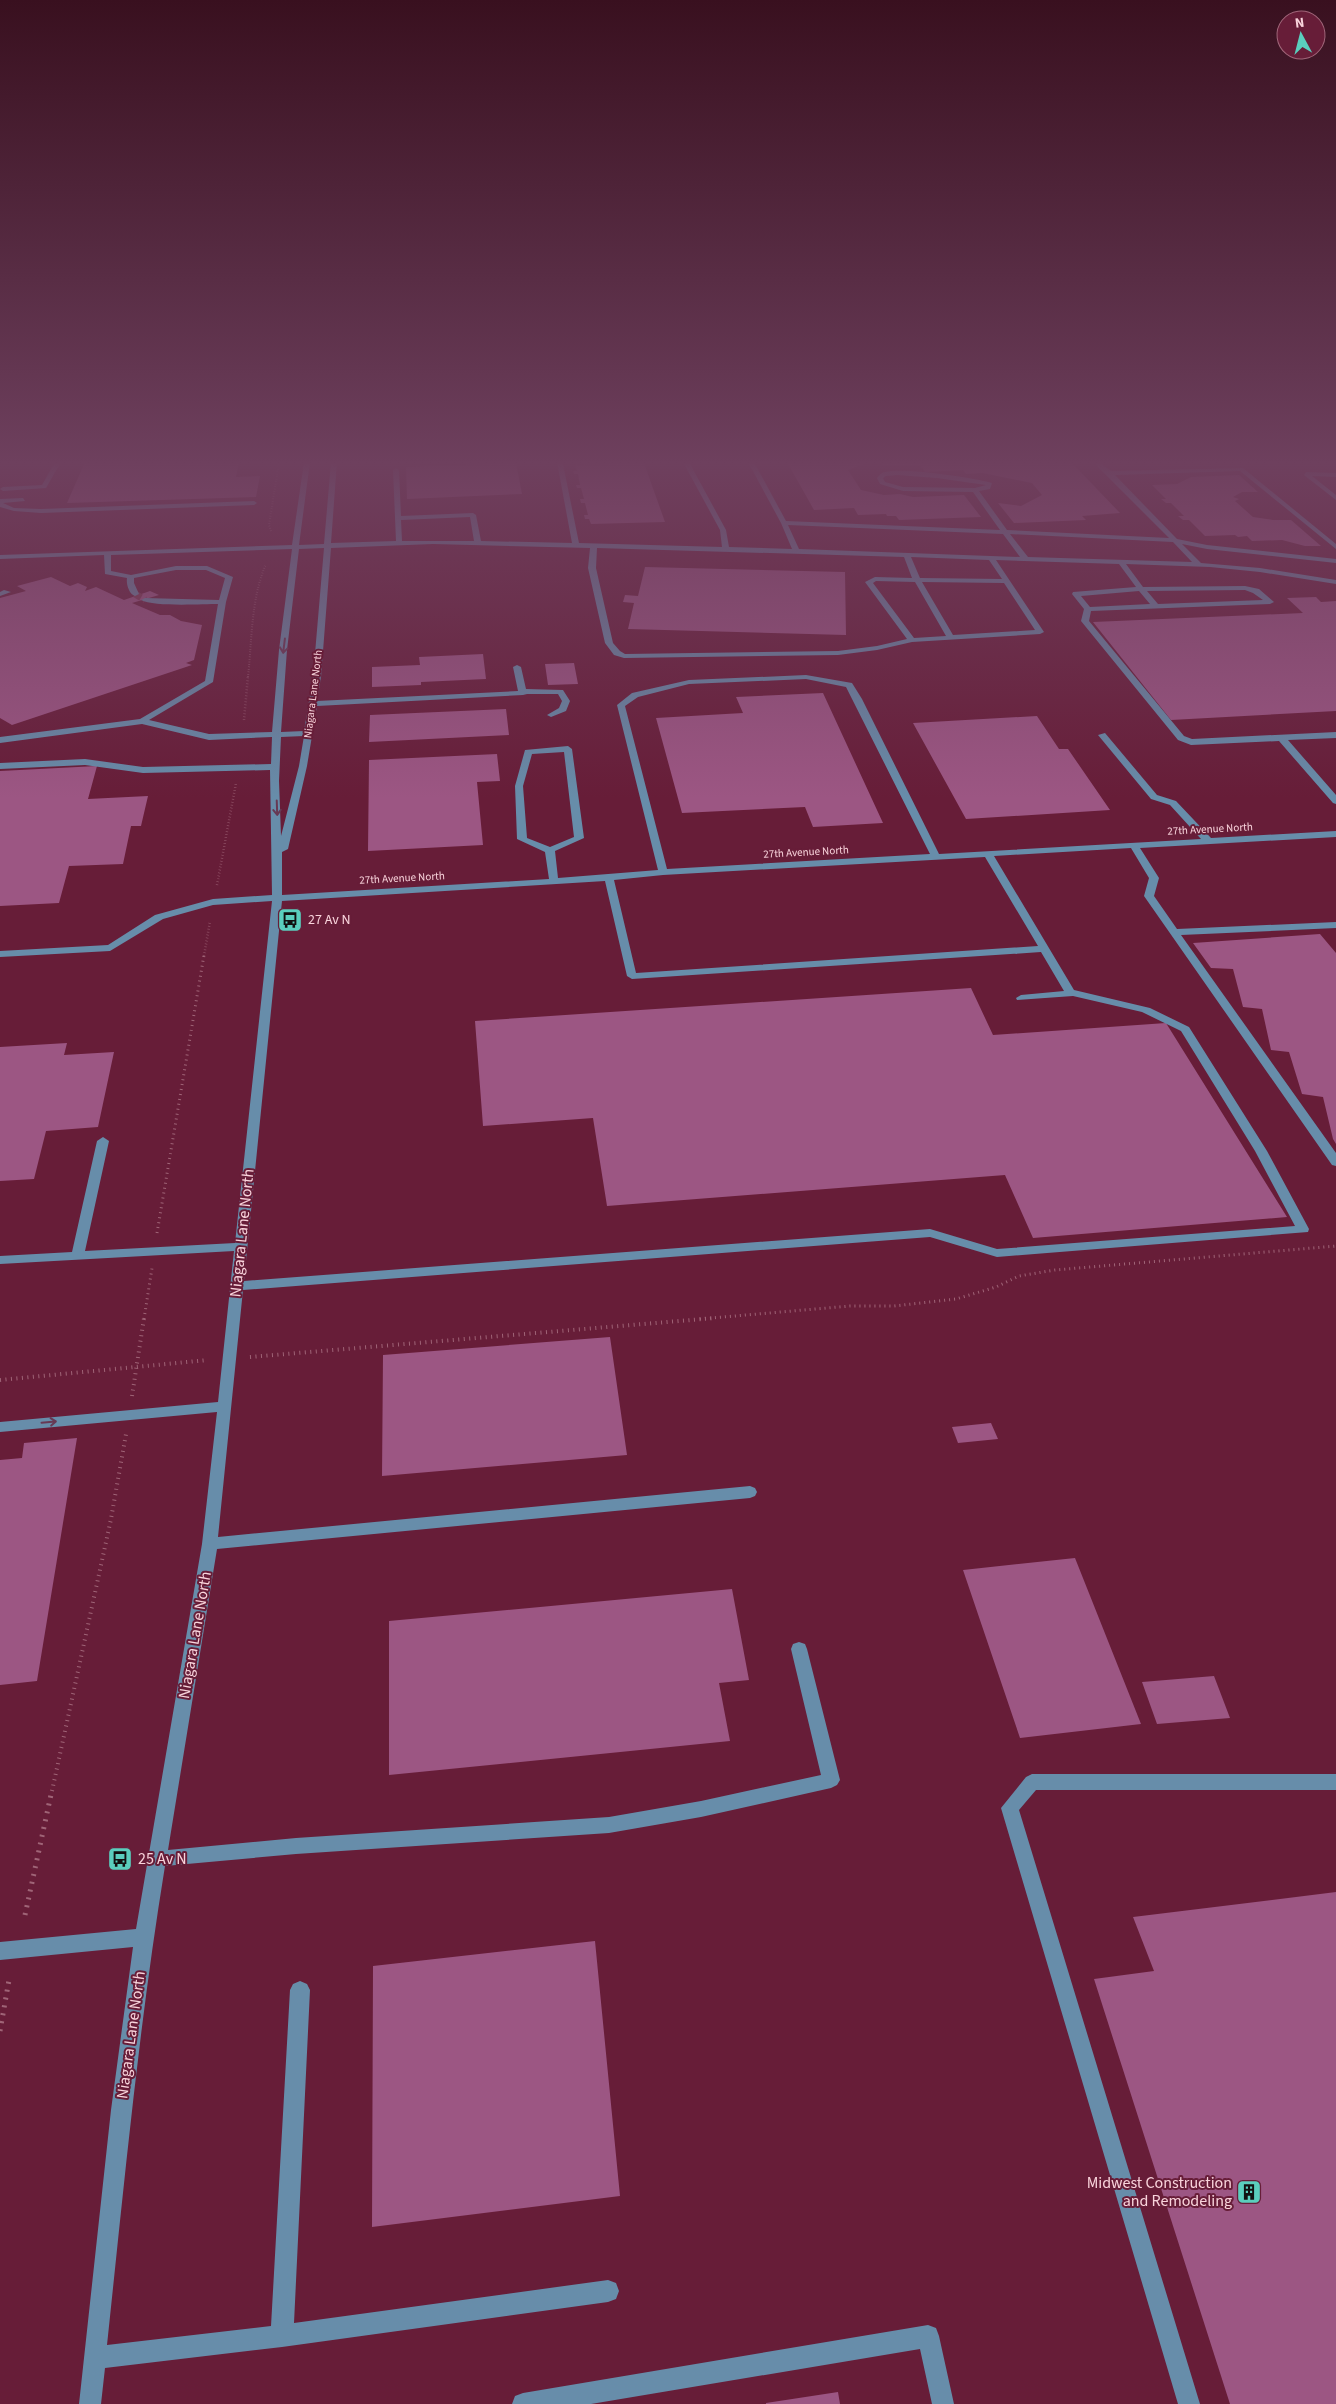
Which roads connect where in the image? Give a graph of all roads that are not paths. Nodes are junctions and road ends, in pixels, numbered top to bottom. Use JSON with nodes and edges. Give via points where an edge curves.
{"nodes":[{"id":1,"x":118,"y":574,"type":"edge"},
{"id":2,"x":145,"y":574,"type":"edge"},
{"id":3,"x":222,"y":574,"type":"edge"},
{"id":4,"x":293,"y":574,"type":"edge"},
{"id":5,"x":325,"y":574,"type":"edge"},
{"id":6,"x":593,"y":574,"type":"edge"},
{"id":7,"x":915,"y":574,"type":"edge"},
{"id":8,"x":1003,"y":574,"type":"edge"},
{"id":9,"x":1130,"y":574,"type":"edge"},
{"id":10,"x":1287,"y":574,"type":"edge"},
{"id":11,"x":131,"y":577,"type":"junction"},
{"id":12,"x":917,"y":580,"type":"junction"},
{"id":13,"x":1008,"y":581,"type":"junction"},
{"id":14,"x":1336,"y":582,"type":"edge"},
{"id":15,"x":1141,"y":590,"type":"junction"},
{"id":16,"x":135,"y":594,"type":"dead end"},
{"id":17,"x":145,"y":600,"type":"tunnel mouth"},
{"id":18,"x":222,"y":602,"type":"junction"},
{"id":19,"x":1156,"y":607,"type":"junction"},
{"id":20,"x":1088,"y":609,"type":"junction"},
{"id":21,"x":950,"y":636,"type":"junction"},
{"id":22,"x":912,"y":640,"type":"junction"},
{"id":23,"x":517,"y":667,"type":"dead end"},
{"id":24,"x":522,"y":692,"type":"junction"},
{"id":25,"x":312,"y":704,"type":"junction"},
{"id":26,"x":551,"y":715,"type":"dead end"},
{"id":27,"x":142,"y":721,"type":"junction"},
{"id":28,"x":308,"y":733,"type":"junction"},
{"id":29,"x":277,"y":734,"type":"junction"},
{"id":30,"x":1102,"y":734,"type":"dead end"},
{"id":31,"x":1336,"y":735,"type":"edge"},
{"id":32,"x":1280,"y":738,"type":"junction"},
{"id":33,"x":0,"y":740,"type":"edge"},
{"id":34,"x":0,"y":766,"type":"edge"},
{"id":35,"x":275,"y":767,"type":"junction"},
{"id":36,"x":1336,"y":801,"type":"edge"},
{"id":37,"x":1336,"y":834,"type":"edge"},
{"id":38,"x":1209,"y":842,"type":"junction"},
{"id":39,"x":1134,"y":846,"type":"junction"},
{"id":40,"x":550,"y":850,"type":"junction"},
{"id":41,"x":988,"y":854,"type":"junction"},
{"id":42,"x":936,"y":857,"type":"junction"},
{"id":43,"x":279,"y":863,"type":"junction"},
{"id":44,"x":663,"y":872,"type":"junction"},
{"id":45,"x":609,"y":878,"type":"junction"},
{"id":46,"x":554,"y":882,"type":"junction"},
{"id":47,"x":277,"y":897,"type":"junction"},
{"id":48,"x":1336,"y":925,"type":"edge"},
{"id":49,"x":1174,"y":932,"type":"junction"},
{"id":50,"x":1044,"y":949,"type":"junction"},
{"id":51,"x":0,"y":954,"type":"edge"},
{"id":52,"x":1071,"y":992,"type":"junction"},
{"id":53,"x":1021,"y":998,"type":"dead end"},
{"id":54,"x":103,"y":1141,"type":"dead end"},
{"id":55,"x":1336,"y":1162,"type":"edge"},
{"id":56,"x":240,"y":1247,"type":"junction"},
{"id":57,"x":78,"y":1255,"type":"junction"},
{"id":58,"x":0,"y":1260,"type":"edge"},
{"id":59,"x":236,"y":1286,"type":"junction"},
{"id":60,"x":226,"y":1406,"type":"junction"},
{"id":61,"x":0,"y":1427,"type":"edge"},
{"id":62,"x":750,"y":1492,"type":"dead end"},
{"id":63,"x":210,"y":1544,"type":"junction"},
{"id":64,"x":799,"y":1649,"type":"dead end"},
{"id":65,"x":1336,"y":1782,"type":"edge"},
{"id":66,"x":156,"y":1859,"type":"junction"},
{"id":67,"x":144,"y":1937,"type":"junction"},
{"id":68,"x":0,"y":1951,"type":"edge"},
{"id":69,"x":300,"y":1990,"type":"dead end"},
{"id":70,"x":608,"y":2291,"type":"dead end"},
{"id":71,"x":282,"y":2336,"type":"junction"},
{"id":72,"x":95,"y":2358,"type":"junction"},
{"id":73,"x":90,"y":2404,"type":"edge"},
{"id":74,"x":523,"y":2404,"type":"edge"},
{"id":75,"x":943,"y":2404,"type":"edge"},
{"id":76,"x":1189,"y":2404,"type":"edge"}],
"edges":[{"from":1,"to":11,"type":"street"},
{"from":2,"to":11,"type":"street"},
{"from":3,"to":18,"type":"street","via":[[229,577]]},
{"from":4,"to":29,"type":"street","name":"Niagara Lane North","one_way":true},
{"from":5,"to":25,"type":"street","name":"Niagara Lane North"},
{"from":6,"to":22,"type":"street","via":[[609,643],[624,656],[838,653]]},
{"from":7,"to":12,"type":"street"},
{"from":8,"to":13,"type":"street"},
{"from":9,"to":15,"type":"street"},
{"from":10,"to":14,"type":"street"},
{"from":11,"to":16,"type":"street"},
{"from":12,"to":13,"type":"street"},
{"from":12,"to":21,"type":"street"},
{"from":12,"to":22,"type":"street","via":[[875,579],[869,582]]},
{"from":13,"to":21,"type":"street","via":[[1040,632]]},
{"from":15,"to":19,"type":"street"},
{"from":15,"to":19,"type":"street","via":[[1245,588],[1256,591],[1270,602]]},
{"from":15,"to":20,"type":"street","via":[[1076,594]]},
{"from":17,"to":18,"type":"street"},
{"from":18,"to":27,"type":"street","via":[[209,682]]},
{"from":19,"to":20,"type":"street"},
{"from":20,"to":32,"type":"street","via":[[1085,621],[1181,738],[1192,742]]},
{"from":21,"to":22,"type":"street"},
{"from":23,"to":24,"type":"street"},
{"from":24,"to":25,"type":"street"},
{"from":24,"to":26,"type":"street","via":[[560,692],[566,701],[563,709]]},
{"from":25,"to":28,"type":"street","name":"Niagara Lane North"},
{"from":27,"to":29,"type":"street","via":[[209,737]]},
{"from":27,"to":33,"type":"street"},
{"from":28,"to":29,"type":"street"},
{"from":28,"to":43,"type":"street","name":"Niagara Lane North"},
{"from":29,"to":35,"type":"street","name":"Niagara Lane North"},
{"from":30,"to":38,"type":"street","via":[[1154,797],[1172,803]]},
{"from":31,"to":32,"type":"street"},
{"from":32,"to":36,"type":"street"},
{"from":34,"to":35,"type":"street","via":[[85,762],[143,770]]},
{"from":35,"to":43,"type":"street","name":"Niagara Lane North","one_way":true},
{"from":37,"to":38,"type":"street","name":"27th Avenue North"},
{"from":38,"to":39,"type":"street","name":"27th Avenue North"},
{"from":39,"to":41,"type":"street","name":"27th Avenue North"},
{"from":39,"to":49,"type":"street","via":[[1154,878],[1149,896]]},
{"from":40,"to":40,"type":"street","via":[[522,840],[519,786],[528,752],[568,749],[578,838]]},
{"from":40,"to":46,"type":"street"},
{"from":41,"to":42,"type":"street","name":"27th Avenue North"},
{"from":41,"to":50,"type":"street"},
{"from":42,"to":44,"type":"street","name":"27th Avenue North"},
{"from":42,"to":44,"type":"street","via":[[849,685],[806,676],[689,682],[635,695],[621,705]]},
{"from":43,"to":47,"type":"street","name":"Niagara Lane North"},
{"from":44,"to":45,"type":"street","name":"27th Avenue North"},
{"from":45,"to":46,"type":"street","name":"27th Avenue North"},
{"from":45,"to":50,"type":"street","via":[[632,976]]},
{"from":46,"to":47,"type":"street","name":"27th Avenue North"},
{"from":47,"to":51,"type":"street","name":"27th Avenue North","via":[[194,906],[159,917],[110,948]]},
{"from":47,"to":56,"type":"street","name":"Niagara Lane North"},
{"from":48,"to":49,"type":"street"},
{"from":49,"to":55,"type":"street"},
{"from":50,"to":52,"type":"street"},
{"from":52,"to":53,"type":"street"},
{"from":52,"to":59,"type":"street","via":[[1146,1010],[1185,1028],[1261,1151],[1304,1229],[997,1253],[930,1233]]},
{"from":54,"to":57,"type":"street"},
{"from":56,"to":57,"type":"street"},
{"from":56,"to":59,"type":"street","name":"Niagara Lane North"},
{"from":57,"to":58,"type":"street"},
{"from":59,"to":60,"type":"street","name":"Niagara Lane North"},
{"from":61,"to":60,"type":"street","one_way":true},
{"from":60,"to":63,"type":"street","name":"Niagara Lane North"},
{"from":62,"to":63,"type":"street"},
{"from":63,"to":66,"type":"street","name":"Niagara Lane North"},
{"from":64,"to":66,"type":"street","via":[[831,1780],[701,1809],[608,1825]]},
{"from":65,"to":76,"type":"street","via":[[1032,1782],[1010,1808]]},
{"from":66,"to":67,"type":"street","name":"Niagara Lane North"},
{"from":67,"to":68,"type":"street"},
{"from":67,"to":72,"type":"street","name":"Niagara Lane North","via":[[121,2110]]},
{"from":69,"to":71,"type":"street"},
{"from":70,"to":71,"type":"street"},
{"from":71,"to":72,"type":"street"},
{"from":72,"to":73,"type":"street","name":"Niagara Lane North"},
{"from":74,"to":75,"type":"street","via":[[928,2336]]}]}
